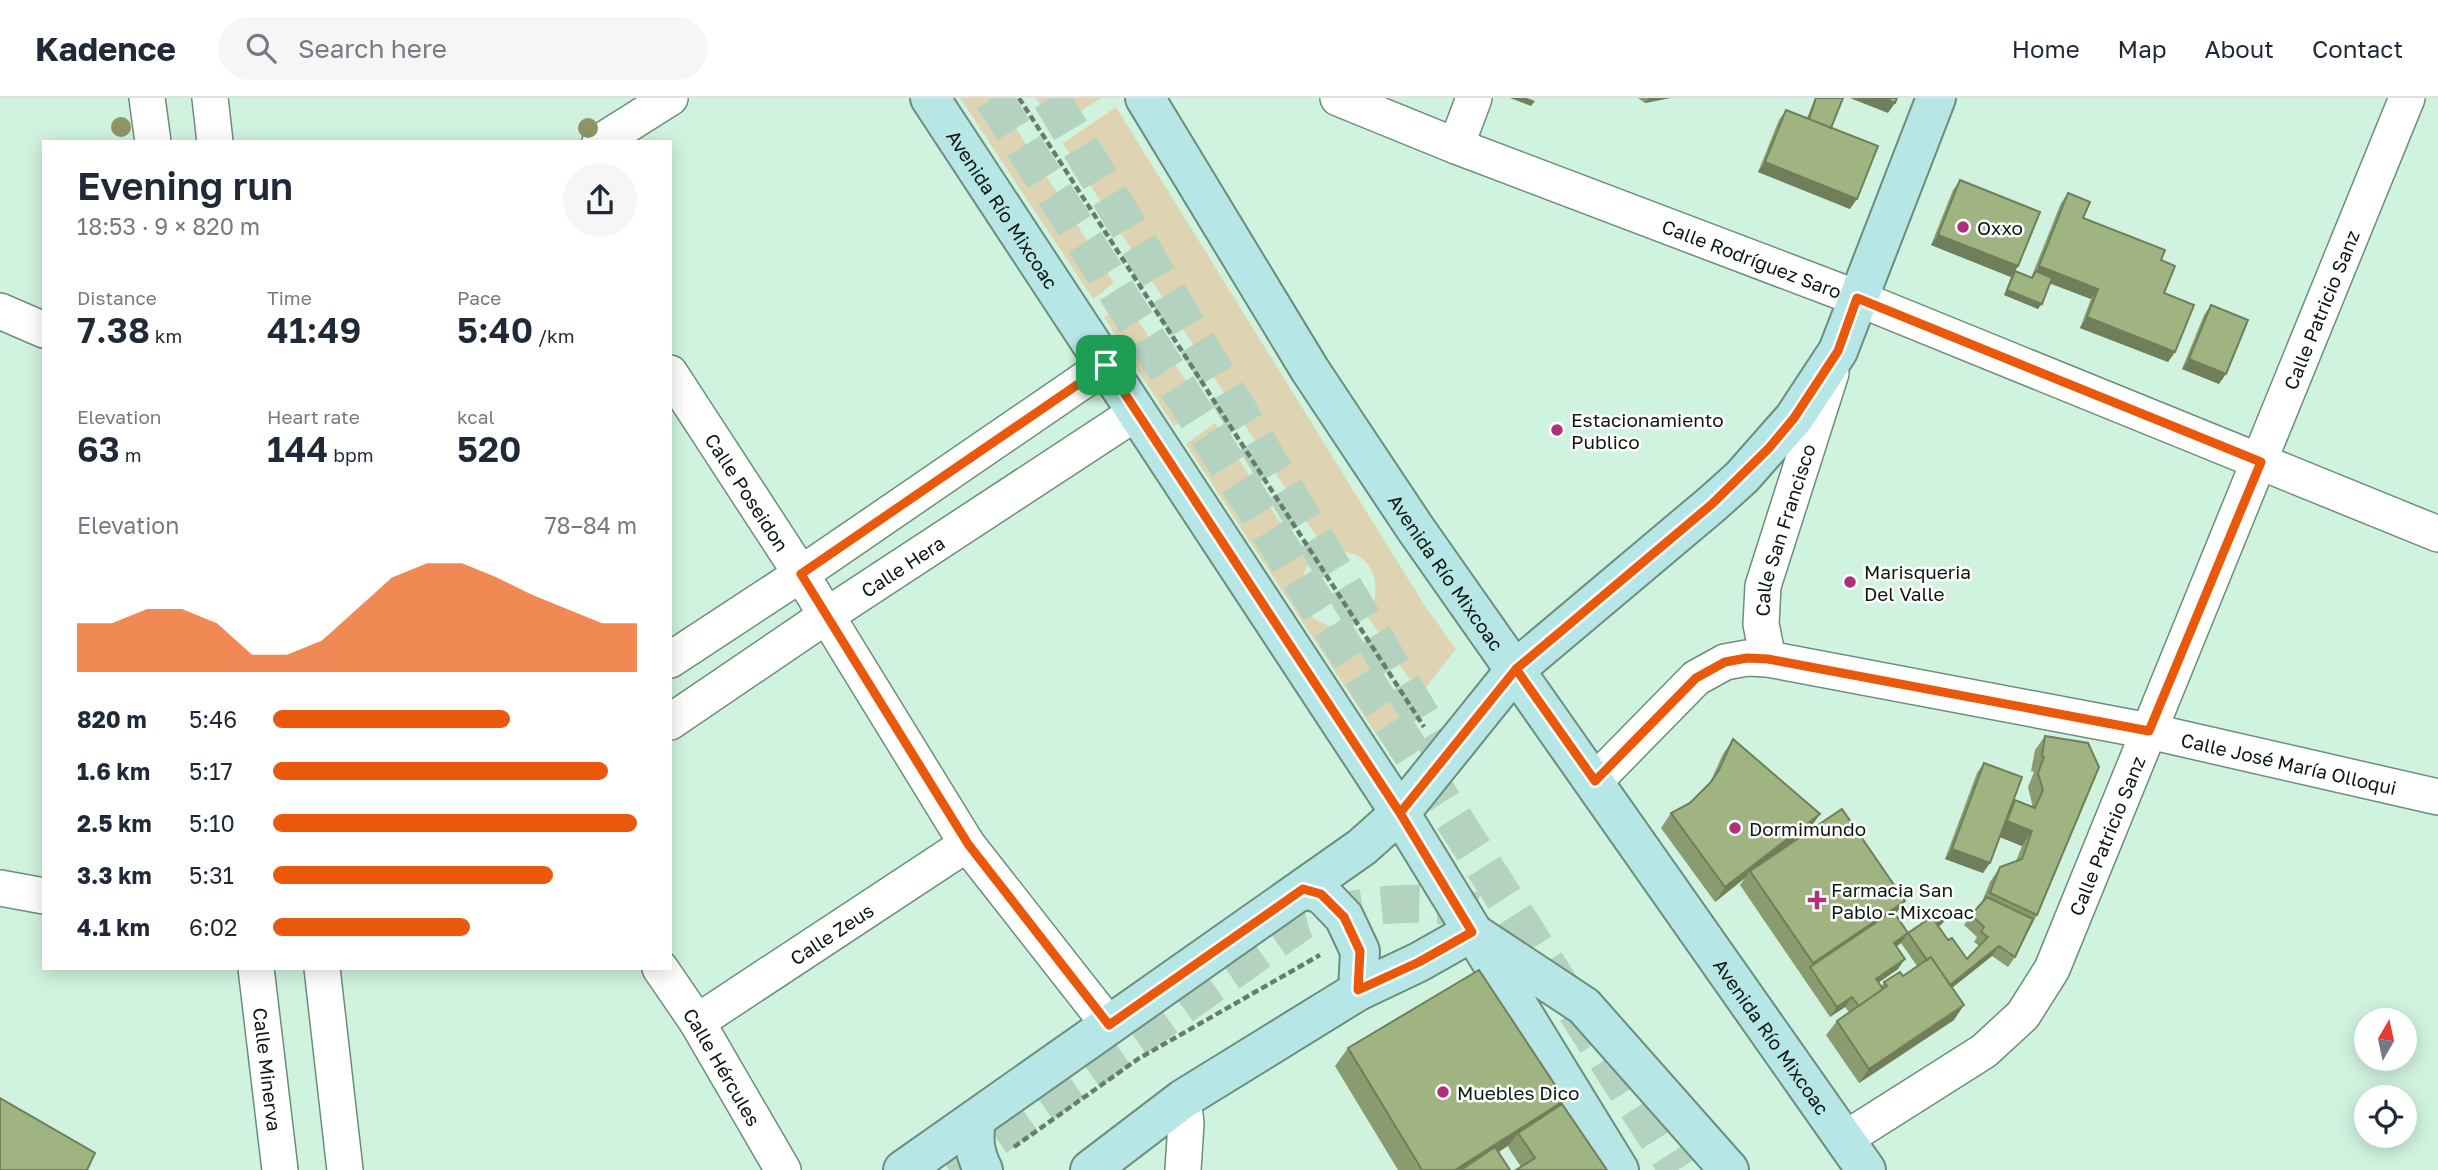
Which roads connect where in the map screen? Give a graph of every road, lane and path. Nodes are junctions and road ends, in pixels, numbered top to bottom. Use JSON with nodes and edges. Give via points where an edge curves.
{"nodes":[{"id":1,"x":147,"y":98,"type":"edge"},
{"id":2,"x":210,"y":98,"type":"edge"},
{"id":3,"x":670,"y":98,"type":"edge"},
{"id":4,"x":930,"y":98,"type":"edge"},
{"id":5,"x":1019,"y":98,"type":"edge"},
{"id":6,"x":1145,"y":98,"type":"edge"},
{"id":7,"x":1338,"y":98,"type":"edge"},
{"id":8,"x":1474,"y":98,"type":"edge"},
{"id":9,"x":1936,"y":98,"type":"edge"},
{"id":10,"x":2407,"y":98,"type":"edge"},
{"id":11,"x":153,"y":140,"type":"edge"},
{"id":12,"x":215,"y":140,"type":"edge"},
{"id":13,"x":603,"y":140,"type":"edge"},
{"id":14,"x":1456,"y":146,"type":"junction"},
{"id":15,"x":1857,"y":298,"type":"junction"},
{"id":16,"x":0,"y":312,"type":"edge"},
{"id":17,"x":42,"y":329,"type":"edge"},
{"id":18,"x":1838,"y":351,"type":"junction"},
{"id":19,"x":1106,"y":365,"type":"junction"},
{"id":20,"x":672,"y":376,"type":"edge"},
{"id":21,"x":1136,"y":412,"type":"junction"},
{"id":22,"x":2261,"y":462,"type":"junction"},
{"id":23,"x":2438,"y":534,"type":"edge"},
{"id":24,"x":801,"y":574,"type":"junction"},
{"id":25,"x":825,"y":616,"type":"junction"},
{"id":26,"x":672,"y":659,"type":"edge"},
{"id":27,"x":1768,"y":659,"type":"junction"},
{"id":28,"x":1516,"y":669,"type":"junction"},
{"id":29,"x":672,"y":721,"type":"edge"},
{"id":30,"x":2149,"y":731,"type":"junction"},
{"id":31,"x":1443,"y":757,"type":"junction"},
{"id":32,"x":1595,"y":781,"type":"junction"},
{"id":33,"x":2438,"y":797,"type":"edge"},
{"id":34,"x":1400,"y":813,"type":"junction"},
{"id":35,"x":968,"y":844,"type":"junction"},
{"id":36,"x":0,"y":888,"type":"edge"},
{"id":37,"x":1303,"y":889,"type":"junction"},
{"id":38,"x":42,"y":896,"type":"edge"},
{"id":39,"x":1472,"y":932,"type":"junction"},
{"id":40,"x":1353,"y":937,"type":"junction"},
{"id":41,"x":256,"y":970,"type":"edge"},
{"id":42,"x":322,"y":970,"type":"edge"},
{"id":43,"x":661,"y":970,"type":"edge"},
{"id":44,"x":1358,"y":990,"type":"junction"},
{"id":45,"x":697,"y":1022,"type":"junction"},
{"id":46,"x":1109,"y":1025,"type":"junction"},
{"id":47,"x":1183,"y":1099,"type":"junction"},
{"id":48,"x":976,"y":1119,"type":"junction"},
{"id":49,"x":1845,"y":1139,"type":"junction"},
{"id":50,"x":280,"y":1170,"type":"edge"},
{"id":51,"x":345,"y":1170,"type":"edge"},
{"id":52,"x":783,"y":1170,"type":"edge"},
{"id":53,"x":903,"y":1170,"type":"edge"},
{"id":54,"x":983,"y":1170,"type":"edge"},
{"id":55,"x":1090,"y":1170,"type":"edge"},
{"id":56,"x":1183,"y":1170,"type":"edge"},
{"id":57,"x":1619,"y":1170,"type":"edge"},
{"id":58,"x":1730,"y":1170,"type":"edge"},
{"id":59,"x":1866,"y":1170,"type":"edge"}],
"edges":[{"from":1,"to":11,"type":"street"},
{"from":2,"to":12,"type":"street"},
{"from":3,"to":13,"type":"street"},
{"from":4,"to":19,"type":"main road","name":"Avenida Río Mixcoac"},
{"from":5,"to":31,"type":"path"},
{"from":6,"to":28,"type":"main road","name":"Avenida Río Mixcoac","via":[[1310,370]]},
{"from":7,"to":14,"type":"street","name":"Calle Rodríguez Saro"},
{"from":8,"to":14,"type":"street"},
{"from":9,"to":15,"type":"main road","name":"Calle San Francisco"},
{"from":10,"to":22,"type":"street","name":"Calle Patricio Sanz"},
{"from":14,"to":15,"type":"street","name":"Calle Rodríguez Saro"},
{"from":15,"to":18,"type":"main road","name":"Calle San Francisco"},
{"from":15,"to":22,"type":"street","name":"Calle Rodríguez Saro"},
{"from":16,"to":17,"type":"street"},
{"from":18,"to":27,"type":"street","name":"Calle San Francisco","via":[[1763,586],[1762,624]]},
{"from":18,"to":28,"type":"main road","name":"Calle San Francisco","via":[[1794,418],[1742,477]]},
{"from":19,"to":21,"type":"main road","name":"Avenida Río Mixcoac"},
{"from":19,"to":24,"type":"street"},
{"from":20,"to":24,"type":"street","name":"Calle Poseidon"},
{"from":21,"to":25,"type":"street","name":"Calle Hera"},
{"from":21,"to":34,"type":"main road","name":"Avenida Río Mixcoac"},
{"from":22,"to":23,"type":"street","name":"Calle Rodríguez Saro"},
{"from":22,"to":30,"type":"street","name":"Calle Patricio Sanz"},
{"from":24,"to":25,"type":"street","name":"Calle Poseidon"},
{"from":24,"to":26,"type":"street"},
{"from":25,"to":29,"type":"street","name":"Calle Hera"},
{"from":25,"to":35,"type":"street","name":"Calle Poseidon"},
{"from":27,"to":30,"type":"street","name":"Calle José María Olloqui"},
{"from":27,"to":32,"type":"street","via":[[1725,662],[1696,678]]},
{"from":28,"to":31,"type":"main road","name":"Calle San Francisco"},
{"from":28,"to":32,"type":"main road","name":"Avenida Río Mixcoac"},
{"from":30,"to":33,"type":"street","name":"Calle José María Olloqui"},
{"from":30,"to":49,"type":"street","name":"Calle Patricio Sanz","via":[[2052,969],[2023,1015],[1983,1051]]},
{"from":31,"to":34,"type":"main road","name":"Calle San Francisco"},
{"from":32,"to":49,"type":"main road","name":"Avenida Río Mixcoac"},
{"from":34,"to":37,"type":"main road","name":"Calle San Francisco","via":[[1363,847]]},
{"from":34,"to":39,"type":"main road","name":"Avenida Río Mixcoac"},
{"from":35,"to":45,"type":"street","name":"Calle Zeus"},
{"from":35,"to":46,"type":"street","name":"Calle Poseidon"},
{"from":36,"to":38,"type":"street"},
{"from":37,"to":40,"type":"main road","via":[[1321,894],[1344,917]]},
{"from":37,"to":46,"type":"main road","name":"Calle San Francisco"},
{"from":39,"to":44,"type":"main road"},
{"from":39,"to":57,"type":"main road","name":"Avenida Río Mixcoac"},
{"from":39,"to":58,"type":"main road","via":[[1584,1006]]},
{"from":40,"to":44,"type":"main road","via":[[1360,951]]},
{"from":40,"to":54,"type":"path","via":[[1138,1059]]},
{"from":41,"to":50,"type":"street","name":"Calle Minerva"},
{"from":42,"to":51,"type":"street"},
{"from":43,"to":45,"type":"street","name":"Calle Hércules"},
{"from":44,"to":47,"type":"main road"},
{"from":45,"to":52,"type":"street","name":"Calle Hércules"},
{"from":46,"to":48,"type":"main road","name":"Calle San Francisco"},
{"from":47,"to":55,"type":"main road"},
{"from":47,"to":56,"type":"street"},
{"from":48,"to":53,"type":"main road","name":"Calle San Francisco"},
{"from":48,"to":54,"type":"main road","via":[[975,1153]]},
{"from":49,"to":59,"type":"main road","name":"Avenida Río Mixcoac"}]}
